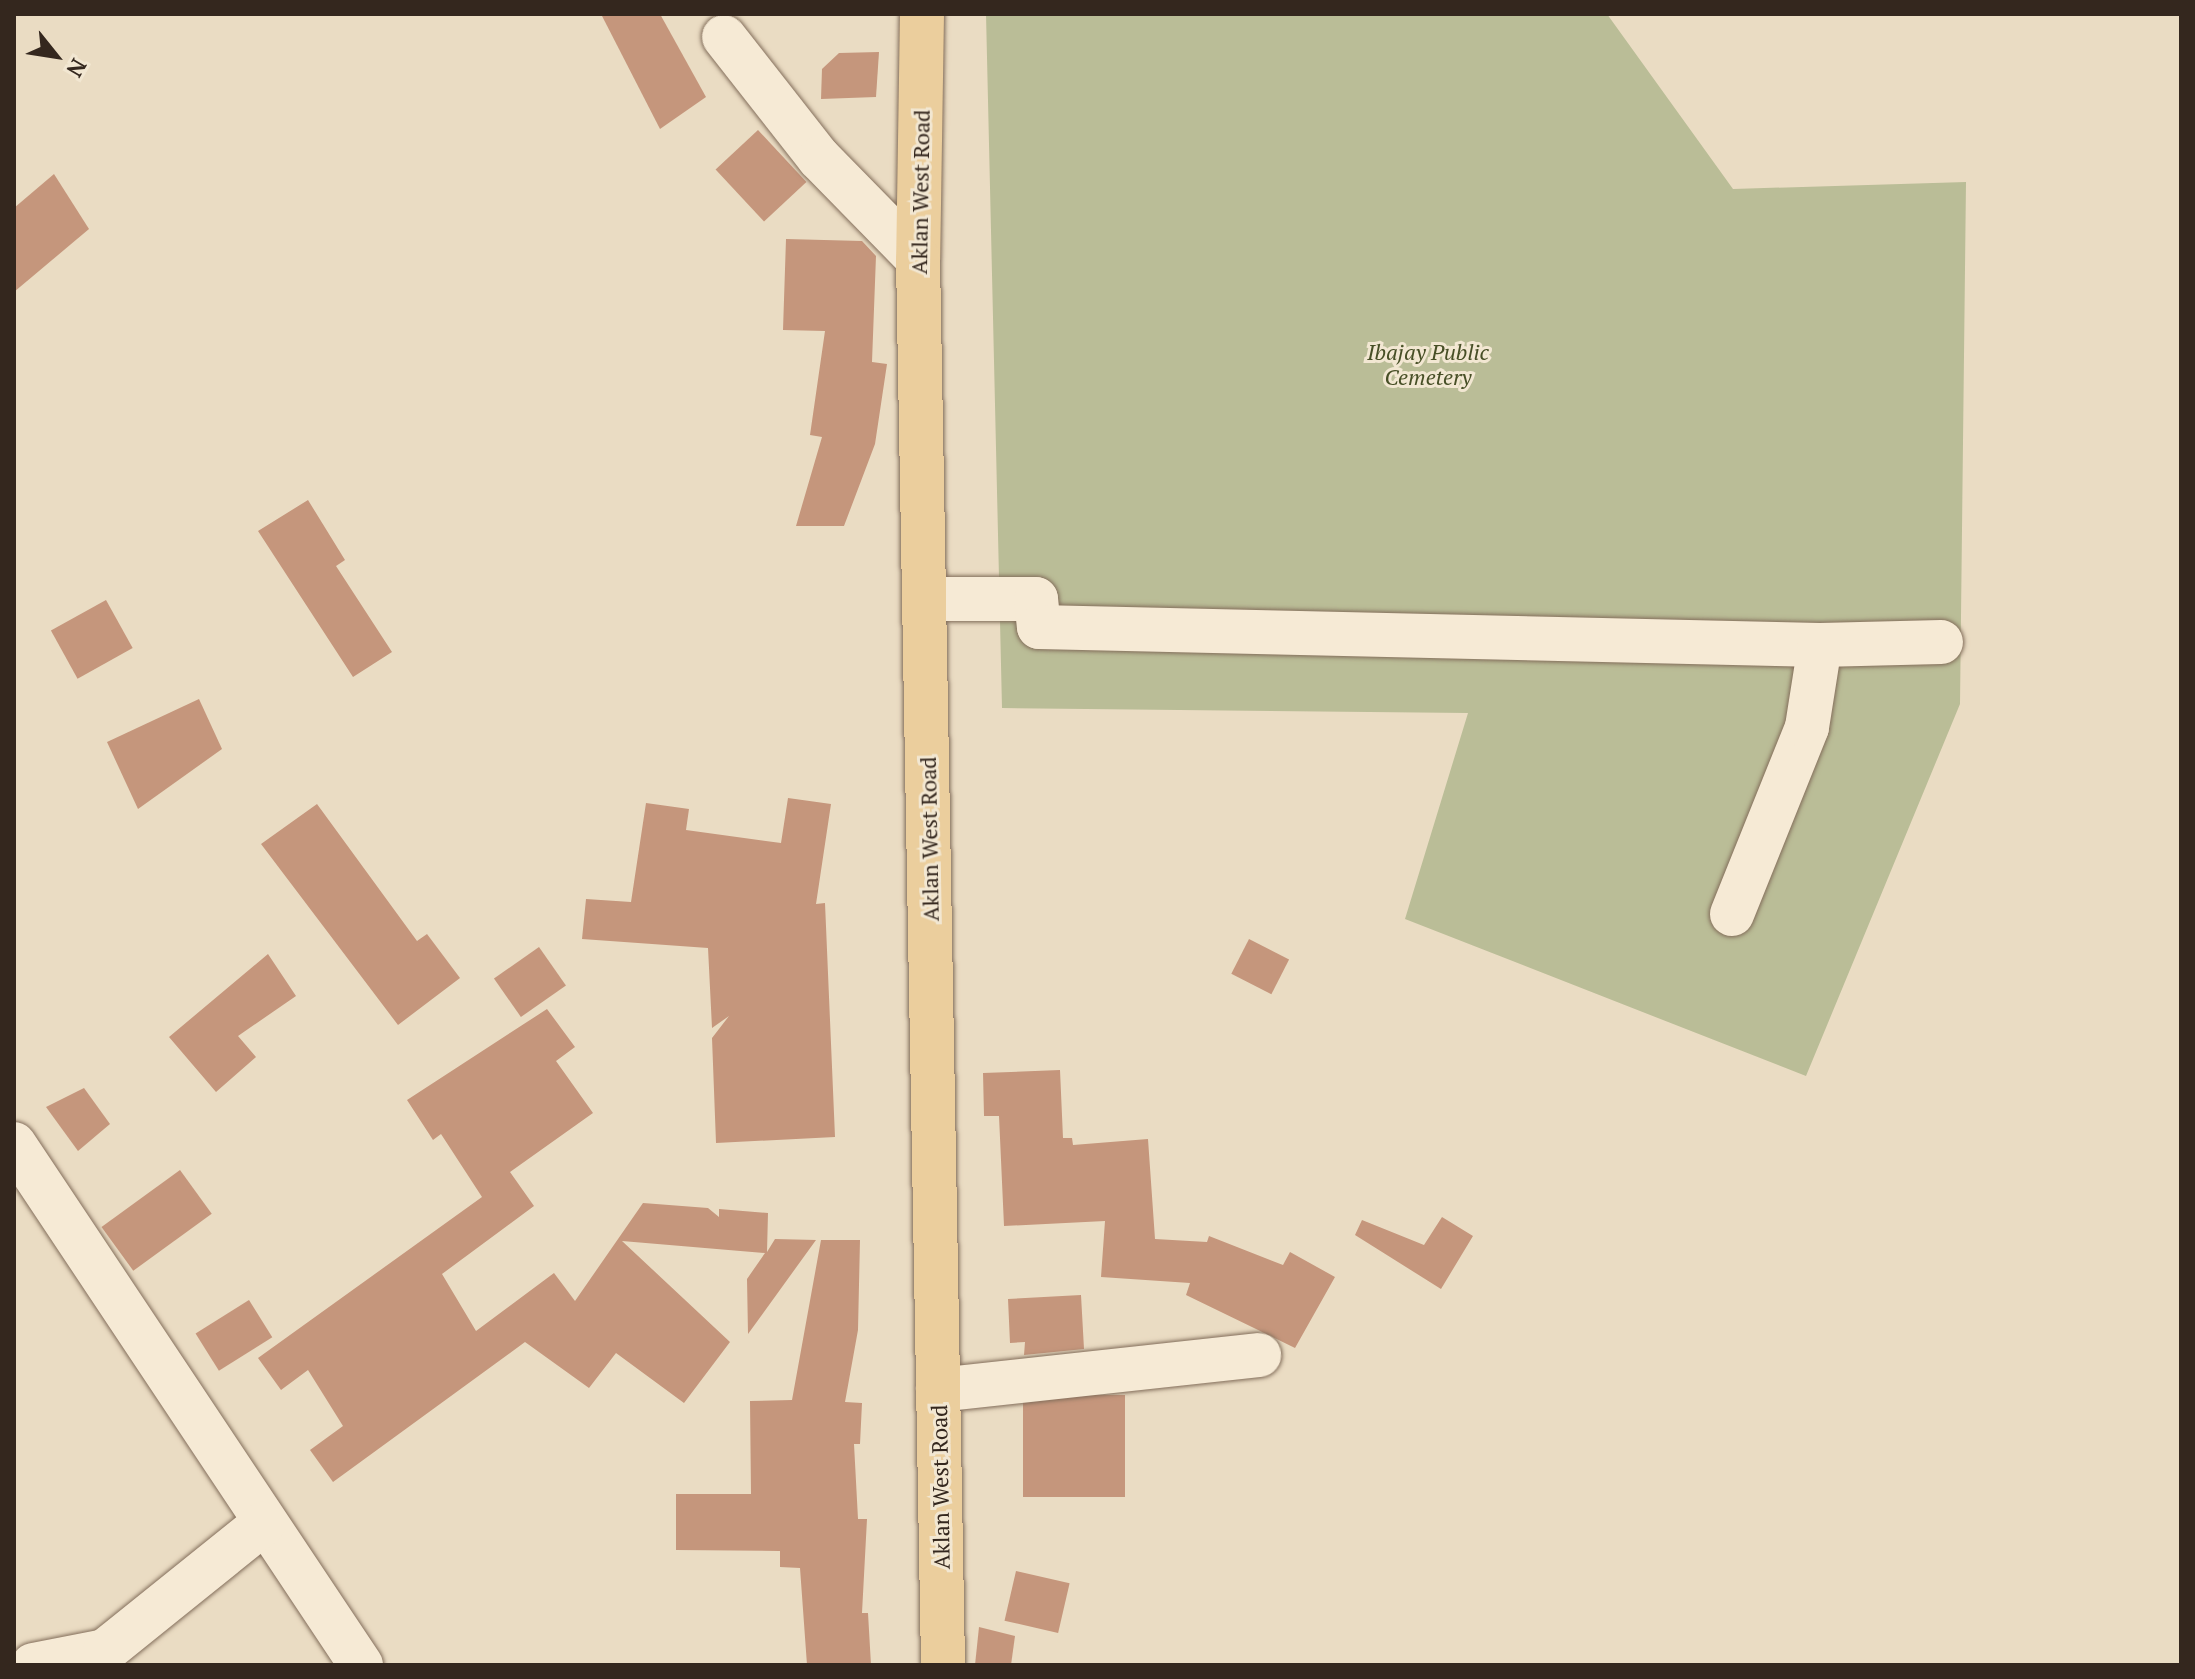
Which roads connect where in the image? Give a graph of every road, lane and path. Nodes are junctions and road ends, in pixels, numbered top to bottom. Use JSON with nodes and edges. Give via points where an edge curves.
{"nodes":[{"id":1,"x":922,"y":14,"type":"edge"},
{"id":2,"x":724,"y":37,"type":"dead end"},
{"id":3,"x":918,"y":259,"type":"junction"},
{"id":4,"x":925,"y":599,"type":"junction"},
{"id":5,"x":1941,"y":642,"type":"dead end"},
{"id":6,"x":1820,"y":645,"type":"junction"},
{"id":7,"x":1732,"y":914,"type":"dead end"},
{"id":8,"x":14,"y":1144,"type":"edge"},
{"id":9,"x":1259,"y":1355,"type":"dead end"},
{"id":10,"x":938,"y":1390,"type":"junction"},
{"id":11,"x":264,"y":1523,"type":"junction"},
{"id":12,"x":107,"y":1658,"type":"edge"},
{"id":13,"x":33,"y":1665,"type":"edge"},
{"id":14,"x":361,"y":1665,"type":"edge"},
{"id":15,"x":943,"y":1665,"type":"edge"}],
"edges":[{"from":1,"to":3,"type":"main road","name":"Aklan West Road"},
{"from":2,"to":3,"type":"street","via":[[819,158]]},
{"from":3,"to":4,"type":"main road","name":"Aklan West Road"},
{"from":4,"to":6,"type":"street","via":[[1036,599],[1039,627]]},
{"from":4,"to":10,"type":"main road","name":"Aklan West Road"},
{"from":5,"to":6,"type":"street"},
{"from":6,"to":7,"type":"street","via":[[1807,727]]},
{"from":8,"to":11,"type":"street"},
{"from":9,"to":10,"type":"street"},
{"from":10,"to":15,"type":"main road","name":"Aklan West Road"},
{"from":11,"to":12,"type":"street"},
{"from":11,"to":14,"type":"street"},
{"from":12,"to":13,"type":"street"}]}
